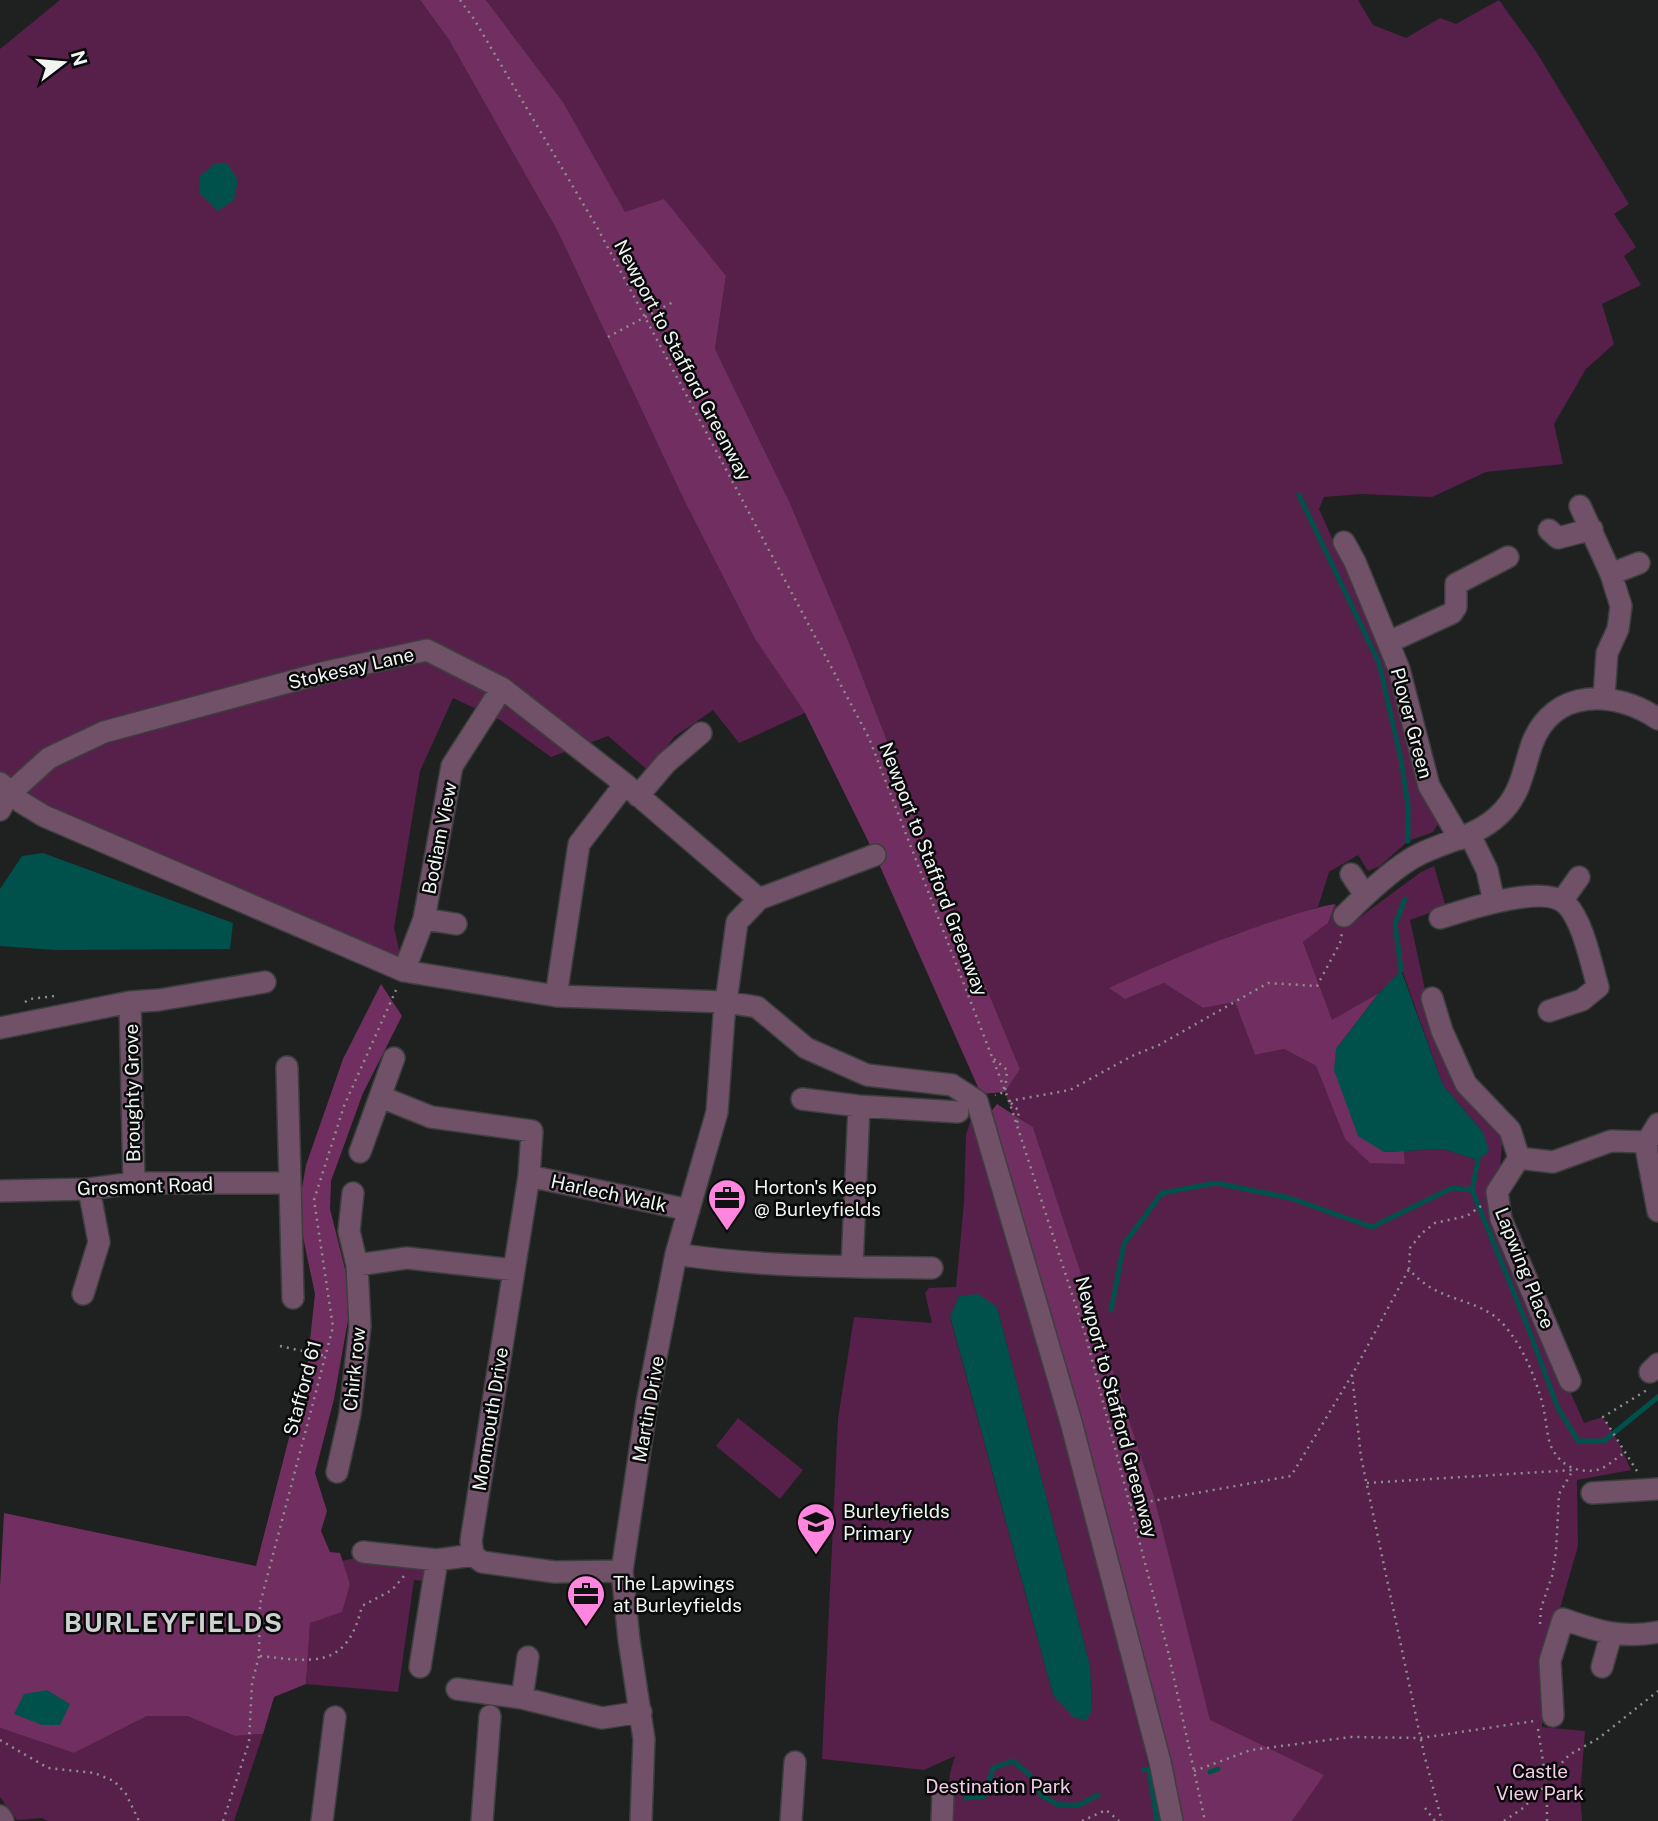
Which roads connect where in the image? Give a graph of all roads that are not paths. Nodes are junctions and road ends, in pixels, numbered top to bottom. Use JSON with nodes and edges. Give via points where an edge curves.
{"nodes":[{"id":1,"x":1580,"y":506,"type":"dead end"},
{"id":2,"x":1592,"y":529,"type":"junction"},
{"id":3,"x":1549,"y":530,"type":"dead end"},
{"id":4,"x":1344,"y":542,"type":"dead end"},
{"id":5,"x":1508,"y":557,"type":"dead end"},
{"id":6,"x":1639,"y":563,"type":"dead end"},
{"id":7,"x":1611,"y":574,"type":"junction"},
{"id":8,"x":1389,"y":642,"type":"junction"},
{"id":9,"x":502,"y":688,"type":"junction"},
{"id":10,"x":1604,"y":697,"type":"junction"},
{"id":11,"x":1658,"y":719,"type":"edge"},
{"id":12,"x":701,"y":733,"type":"dead end"},
{"id":13,"x":632,"y":790,"type":"junction"},
{"id":14,"x":4,"y":795,"type":"edge"},
{"id":15,"x":1465,"y":837,"type":"junction"},
{"id":16,"x":875,"y":855,"type":"dead end"},
{"id":17,"x":1351,"y":874,"type":"dead end"},
{"id":18,"x":1579,"y":877,"type":"dead end"},
{"id":19,"x":1365,"y":895,"type":"junction"},
{"id":20,"x":758,"y":899,"type":"junction"},
{"id":21,"x":1562,"y":901,"type":"junction"},
{"id":22,"x":1485,"y":904,"type":"junction"},
{"id":23,"x":1344,"y":916,"type":"road end"},
{"id":24,"x":1440,"y":918,"type":"dead end"},
{"id":25,"x":424,"y":919,"type":"junction"},
{"id":26,"x":456,"y":924,"type":"dead end"},
{"id":27,"x":404,"y":971,"type":"junction"},
{"id":28,"x":265,"y":982,"type":"dead end"},
{"id":29,"x":556,"y":996,"type":"junction"},
{"id":30,"x":1432,"y":998,"type":"dead end"},
{"id":31,"x":726,"y":1002,"type":"junction"},
{"id":32,"x":128,"y":1003,"type":"junction"},
{"id":33,"x":1549,"y":1011,"type":"dead end"},
{"id":34,"x":0,"y":1028,"type":"edge"},
{"id":35,"x":394,"y":1058,"type":"dead end"},
{"id":36,"x":287,"y":1067,"type":"dead end"},
{"id":37,"x":381,"y":1097,"type":"junction"},
{"id":38,"x":802,"y":1100,"type":"dead end"},
{"id":39,"x":859,"y":1106,"type":"junction"},
{"id":40,"x":958,"y":1112,"type":"dead end"},
{"id":41,"x":1652,"y":1133,"type":"edge"},
{"id":42,"x":360,"y":1152,"type":"dead end"},
{"id":43,"x":1518,"y":1158,"type":"junction"},
{"id":44,"x":529,"y":1175,"type":"junction"},
{"id":45,"x":134,"y":1183,"type":"junction"},
{"id":46,"x":290,"y":1183,"type":"junction"},
{"id":47,"x":89,"y":1189,"type":"junction"},
{"id":48,"x":0,"y":1191,"type":"edge"},
{"id":49,"x":353,"y":1193,"type":"dead end"},
{"id":50,"x":689,"y":1210,"type":"junction"},
{"id":51,"x":1658,"y":1211,"type":"edge"},
{"id":52,"x":676,"y":1254,"type":"junction"},
{"id":53,"x":357,"y":1265,"type":"junction"},
{"id":54,"x":852,"y":1267,"type":"junction"},
{"id":55,"x":932,"y":1268,"type":"dead end"},
{"id":56,"x":513,"y":1270,"type":"junction"},
{"id":57,"x":83,"y":1294,"type":"dead end"},
{"id":58,"x":293,"y":1298,"type":"dead end"},
{"id":59,"x":1570,"y":1381,"type":"dead end"},
{"id":60,"x":337,"y":1472,"type":"dead end"},
{"id":61,"x":1658,"y":1489,"type":"edge"},
{"id":62,"x":1592,"y":1493,"type":"dead end"},
{"id":63,"x":363,"y":1552,"type":"dead end"},
{"id":64,"x":473,"y":1555,"type":"junction"},
{"id":65,"x":429,"y":1559,"type":"junction"},
{"id":66,"x":622,"y":1571,"type":"junction"},
{"id":67,"x":1658,"y":1632,"type":"edge"},
{"id":68,"x":1611,"y":1635,"type":"junction"},
{"id":69,"x":528,"y":1657,"type":"dead end"},
{"id":70,"x":420,"y":1667,"type":"dead end"},
{"id":71,"x":1602,"y":1667,"type":"dead end"},
{"id":72,"x":457,"y":1689,"type":"dead end"},
{"id":73,"x":522,"y":1698,"type":"junction"},
{"id":74,"x":641,"y":1712,"type":"junction"},
{"id":75,"x":490,"y":1716,"type":"dead end"},
{"id":76,"x":335,"y":1717,"type":"dead end"},
{"id":77,"x":1545,"y":1718,"type":"road end"},
{"id":78,"x":795,"y":1762,"type":"dead end"},
{"id":79,"x":943,"y":1793,"type":"dead end"},
{"id":80,"x":0,"y":1816,"type":"edge"},
{"id":81,"x":3,"y":1821,"type":"edge"},
{"id":82,"x":322,"y":1821,"type":"edge"},
{"id":83,"x":482,"y":1821,"type":"edge"},
{"id":84,"x":641,"y":1821,"type":"edge"},
{"id":85,"x":792,"y":1821,"type":"edge"},
{"id":86,"x":942,"y":1821,"type":"edge"},
{"id":87,"x":1172,"y":1821,"type":"edge"}],
"edges":[{"from":1,"to":2,"type":"street"},
{"from":2,"to":3,"type":"street","via":[[1558,538]]},
{"from":2,"to":7,"type":"street"},
{"from":4,"to":8,"type":"street","name":"Plover Green"},
{"from":5,"to":8,"type":"street","name":"Plover Green","via":[[1456,584],[1452,613]]},
{"from":6,"to":7,"type":"street"},
{"from":7,"to":10,"type":"street","via":[[1622,606],[1607,653]]},
{"from":8,"to":15,"type":"street","name":"Plover Green","via":[[1410,705],[1424,774]]},
{"from":9,"to":13,"type":"street","name":"Stokesay Lane"},
{"from":9,"to":14,"type":"street","name":"Stokesay Lane","via":[[427,650],[326,672],[104,732],[49,758]]},
{"from":9,"to":25,"type":"street","name":"Bodiam View","via":[[453,766]]},
{"from":10,"to":11,"type":"street","via":[[1633,705]]},
{"from":10,"to":15,"type":"street","via":[[1576,701],[1551,716],[1533,743],[1513,799],[1500,815]]},
{"from":12,"to":13,"type":"street"},
{"from":13,"to":20,"type":"street","name":"Stokesay Lane"},
{"from":13,"to":29,"type":"street","via":[[579,844]]},
{"from":14,"to":27,"type":"street"},
{"from":15,"to":19,"type":"street","via":[[1417,855]]},
{"from":15,"to":22,"type":"street","name":"Plover Green","via":[[1487,870]]},
{"from":16,"to":20,"type":"street"},
{"from":17,"to":19,"type":"street"},
{"from":18,"to":21,"type":"street"},
{"from":19,"to":23,"type":"street"},
{"from":20,"to":31,"type":"street","name":"Martin Drive","via":[[737,922]]},
{"from":21,"to":22,"type":"street","via":[[1537,897]]},
{"from":21,"to":33,"type":"street","via":[[1576,919],[1598,986],[1582,1000]]},
{"from":22,"to":24,"type":"street"},
{"from":25,"to":26,"type":"street","name":"Bodiam View"},
{"from":25,"to":27,"type":"street","name":"Bodiam View"},
{"from":27,"to":29,"type":"street"},
{"from":28,"to":32,"type":"street"},
{"from":29,"to":31,"type":"street"},
{"from":30,"to":43,"type":"street","via":[[1466,1084],[1510,1130]]},
{"from":31,"to":50,"type":"street","name":"Martin Drive","via":[[717,1112]]},
{"from":31,"to":87,"type":"street","via":[[757,1007],[806,1048],[867,1075],[951,1086],[977,1101],[1071,1422]]},
{"from":32,"to":34,"type":"street"},
{"from":32,"to":45,"type":"street","name":"Broughty Grove"},
{"from":35,"to":37,"type":"street"},
{"from":36,"to":46,"type":"street"},
{"from":37,"to":42,"type":"street"},
{"from":37,"to":44,"type":"street","name":"Monmouth Drive","via":[[431,1117],[532,1131]]},
{"from":38,"to":39,"type":"street"},
{"from":39,"to":40,"type":"street"},
{"from":39,"to":54,"type":"street"},
{"from":41,"to":43,"type":"street","via":[[1611,1141],[1553,1162]]},
{"from":41,"to":51,"type":"street","via":[[1647,1153]]},
{"from":43,"to":59,"type":"street","name":"Lapwing Place","via":[[1497,1192],[1501,1219]]},
{"from":44,"to":50,"type":"street","name":"Harlech Walk"},
{"from":44,"to":56,"type":"street","name":"Monmouth Drive"},
{"from":45,"to":46,"type":"street","name":"Grosmont Road"},
{"from":45,"to":47,"type":"street","name":"Grosmont Road"},
{"from":46,"to":58,"type":"street"},
{"from":47,"to":48,"type":"street","name":"Grosmont Road"},
{"from":47,"to":57,"type":"street","via":[[99,1242]]},
{"from":49,"to":53,"type":"street","name":"Chirk row","via":[[349,1231]]},
{"from":50,"to":52,"type":"street","name":"Martin Drive"},
{"from":52,"to":54,"type":"street"},
{"from":52,"to":66,"type":"street","name":"Martin Drive","via":[[647,1403]]},
{"from":53,"to":56,"type":"street","via":[[407,1258]]},
{"from":53,"to":60,"type":"street","name":"Chirk row","via":[[360,1326],[350,1415]]},
{"from":54,"to":55,"type":"street"},
{"from":56,"to":64,"type":"street","name":"Monmouth Drive","via":[[471,1541]]},
{"from":61,"to":62,"type":"street"},
{"from":63,"to":65,"type":"street"},
{"from":64,"to":65,"type":"street"},
{"from":64,"to":66,"type":"street","via":[[482,1562],[555,1572]]},
{"from":65,"to":70,"type":"street"},
{"from":66,"to":74,"type":"street","name":"Martin Drive"},
{"from":67,"to":68,"type":"street"},
{"from":68,"to":71,"type":"street"},
{"from":68,"to":77,"type":"street","via":[[1563,1619],[1550,1661]]},
{"from":69,"to":73,"type":"street"},
{"from":72,"to":73,"type":"street"},
{"from":73,"to":74,"type":"street","via":[[602,1718]]},
{"from":74,"to":84,"type":"street","name":"Martin Drive"},
{"from":75,"to":83,"type":"street"},
{"from":76,"to":82,"type":"street"},
{"from":78,"to":85,"type":"street"},
{"from":79,"to":86,"type":"street"},
{"from":80,"to":81,"type":"street"}]}
